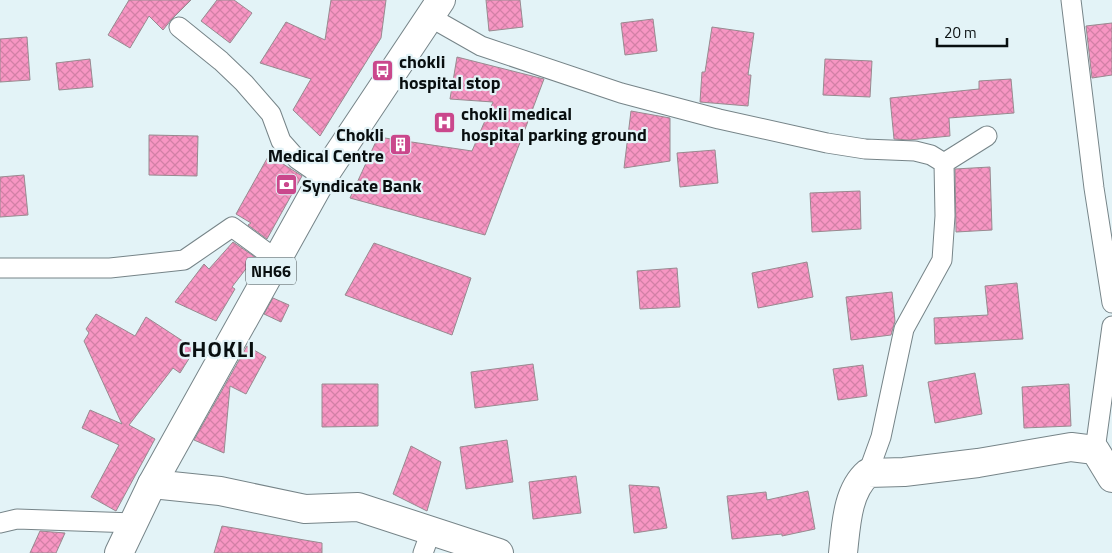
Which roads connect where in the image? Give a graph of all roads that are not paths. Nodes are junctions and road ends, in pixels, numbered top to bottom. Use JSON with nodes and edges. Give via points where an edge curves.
{"nodes":[{"id":1,"x":1071,"y":0,"type":"edge"},
{"id":2,"x":436,"y":9,"type":"edge"},
{"id":3,"x":178,"y":27,"type":"dead end"},
{"id":4,"x":987,"y":136,"type":"dead end"},
{"id":5,"x":944,"y":163,"type":"junction"},
{"id":6,"x":323,"y":177,"type":"junction"},
{"id":7,"x":277,"y":260,"type":"junction"},
{"id":8,"x":0,"y":268,"type":"edge"},
{"id":9,"x":1112,"y":303,"type":"edge"},
{"id":10,"x":1112,"y":326,"type":"edge"},
{"id":11,"x":1095,"y":450,"type":"junction"},
{"id":12,"x":868,"y":472,"type":"junction"},
{"id":13,"x":1112,"y":478,"type":"edge"},
{"id":14,"x":152,"y":484,"type":"junction"},
{"id":15,"x":0,"y":523,"type":"edge"},
{"id":16,"x":134,"y":523,"type":"junction"},
{"id":17,"x":427,"y":542,"type":"edge"},
{"id":18,"x":119,"y":553,"type":"edge"},
{"id":19,"x":499,"y":553,"type":"edge"},
{"id":20,"x":843,"y":553,"type":"edge"}],
"edges":[{"from":1,"to":9,"type":"street"},
{"from":2,"to":5,"type":"street","via":[[481,46],[621,93],[827,143],[865,149],[915,150]]},
{"from":2,"to":6,"type":"main road","number":"NH66"},
{"from":3,"to":6,"type":"street","via":[[244,83],[271,114],[281,141],[298,159]]},
{"from":4,"to":5,"type":"street"},
{"from":5,"to":12,"type":"street","via":[[942,260],[904,329],[881,436]]},
{"from":6,"to":7,"type":"main road","number":"NH66"},
{"from":7,"to":8,"type":"street","via":[[232,227],[184,260],[110,268]]},
{"from":7,"to":14,"type":"main road","number":"NH66"},
{"from":10,"to":11,"type":"street"},
{"from":11,"to":12,"type":"main road","via":[[1070,447],[904,472]]},
{"from":11,"to":13,"type":"main road"},
{"from":12,"to":20,"type":"main road","via":[[853,495]]},
{"from":14,"to":16,"type":"main road","number":"NH66"},
{"from":14,"to":17,"type":"main road","via":[[220,491],[305,509],[358,507]]},
{"from":15,"to":16,"type":"street","via":[[17,519]]},
{"from":16,"to":18,"type":"main road","number":"NH66"},
{"from":17,"to":19,"type":"main road"}]}
